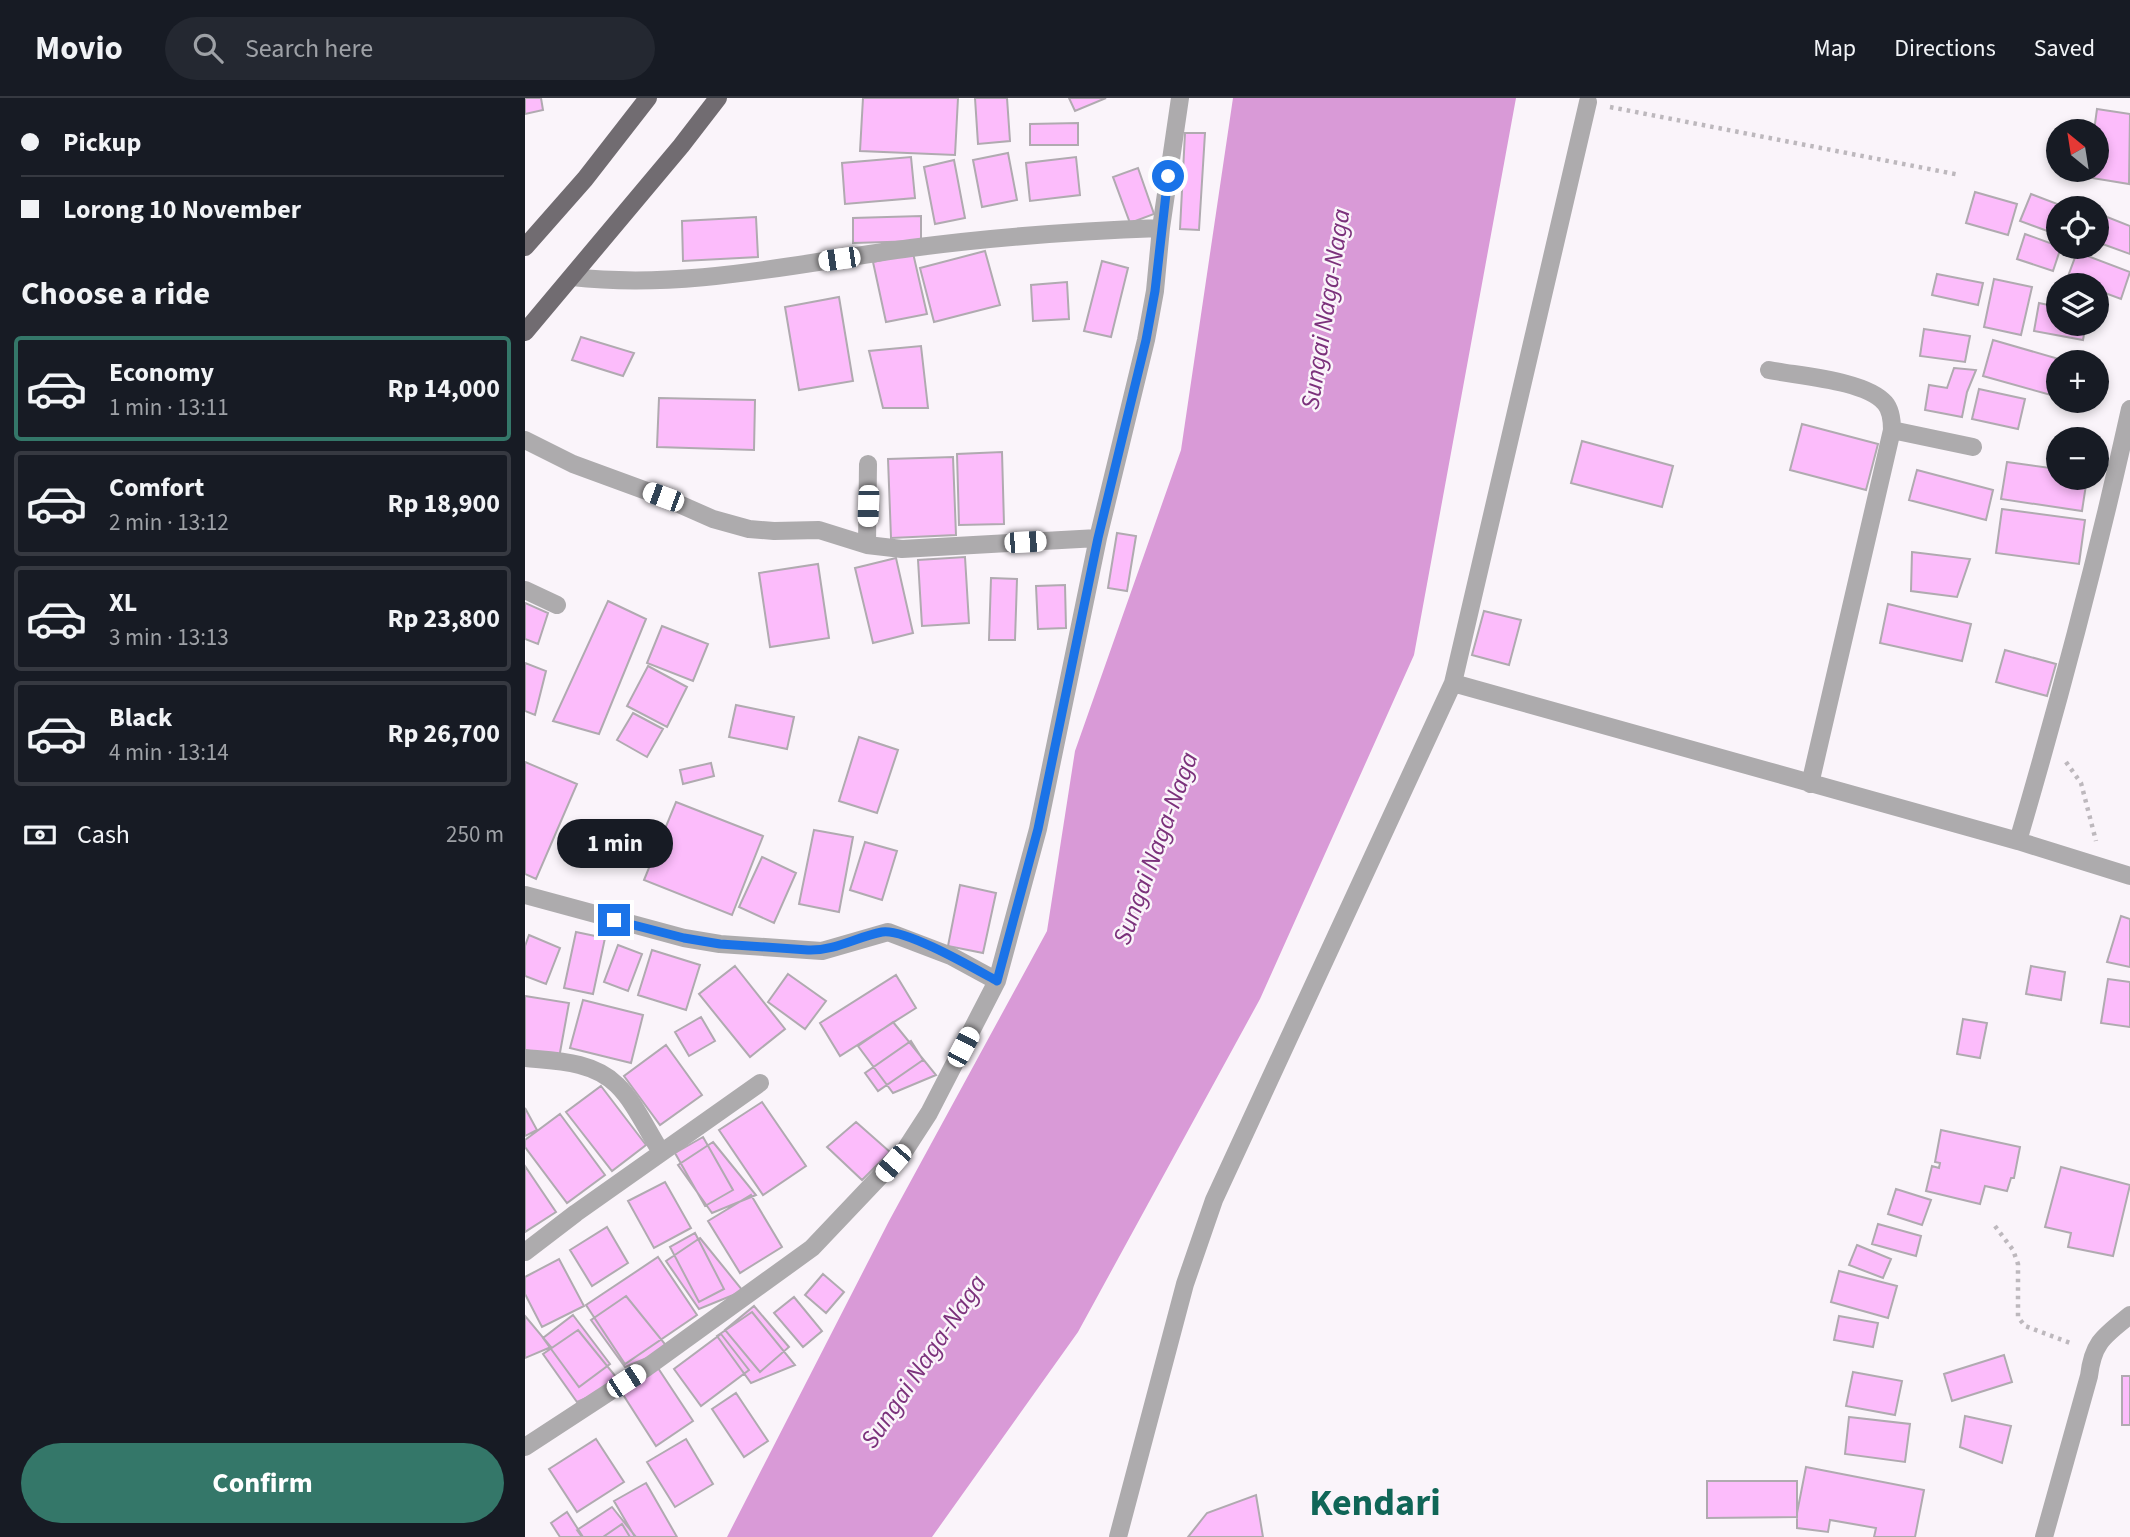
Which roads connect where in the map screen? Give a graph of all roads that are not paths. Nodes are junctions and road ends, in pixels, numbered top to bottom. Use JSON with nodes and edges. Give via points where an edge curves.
{"nodes":[{"id":1,"x":648,"y":98,"type":"edge"},
{"id":2,"x":717,"y":98,"type":"edge"},
{"id":3,"x":1180,"y":98,"type":"edge"},
{"id":4,"x":1588,"y":102,"type":"road end"},
{"id":5,"x":1161,"y":228,"type":"junction"},
{"id":6,"x":525,"y":247,"type":"edge"},
{"id":7,"x":572,"y":276,"type":"junction"},
{"id":8,"x":525,"y":332,"type":"edge"},
{"id":9,"x":1769,"y":370,"type":"dead end"},
{"id":10,"x":2130,"y":409,"type":"edge"},
{"id":11,"x":1892,"y":430,"type":"junction"},
{"id":12,"x":525,"y":440,"type":"edge"},
{"id":13,"x":1973,"y":447,"type":"dead end"},
{"id":14,"x":868,"y":464,"type":"dead end"},
{"id":15,"x":1098,"y":538,"type":"junction"},
{"id":16,"x":867,"y":545,"type":"junction"},
{"id":17,"x":525,"y":590,"type":"edge"},
{"id":18,"x":557,"y":605,"type":"dead end"},
{"id":19,"x":1453,"y":683,"type":"junction"},
{"id":20,"x":1810,"y":784,"type":"junction"},
{"id":21,"x":2018,"y":841,"type":"junction"},
{"id":22,"x":2130,"y":876,"type":"edge"},
{"id":23,"x":525,"y":895,"type":"edge"},
{"id":24,"x":997,"y":981,"type":"junction"},
{"id":25,"x":525,"y":1058,"type":"edge"},
{"id":26,"x":760,"y":1083,"type":"dead end"},
{"id":27,"x":661,"y":1152,"type":"junction"},
{"id":28,"x":525,"y":1252,"type":"edge"},
{"id":29,"x":2130,"y":1315,"type":"edge"},
{"id":30,"x":525,"y":1447,"type":"edge"},
{"id":31,"x":1118,"y":1537,"type":"edge"},
{"id":32,"x":2044,"y":1537,"type":"edge"}],
"edges":[{"from":1,"to":6,"type":"main road"},
{"from":2,"to":7,"type":"main road"},
{"from":3,"to":5,"type":"street"},
{"from":4,"to":19,"type":"street"},
{"from":5,"to":7,"type":"street","via":[[1040,233],[666,281]]},
{"from":5,"to":15,"type":"street","via":[[1146,340]]},
{"from":7,"to":8,"type":"main road"},
{"from":9,"to":11,"type":"street","via":[[1870,392],[1886,404]]},
{"from":10,"to":21,"type":"street","via":[[2109,505]]},
{"from":11,"to":13,"type":"street"},
{"from":11,"to":20,"type":"street"},
{"from":12,"to":16,"type":"street","via":[[573,464],[713,519],[749,529],[819,530]]},
{"from":14,"to":16,"type":"street"},
{"from":15,"to":16,"type":"street","via":[[902,549]]},
{"from":15,"to":24,"type":"street","via":[[1038,829]]},
{"from":17,"to":18,"type":"street"},
{"from":19,"to":20,"type":"street"},
{"from":19,"to":31,"type":"street","via":[[1214,1200],[1185,1284]]},
{"from":20,"to":21,"type":"street"},
{"from":21,"to":22,"type":"street"},
{"from":23,"to":24,"type":"street","via":[[720,944],[822,951],[888,932],[940,951]]},
{"from":24,"to":30,"type":"street","via":[[905,1150],[812,1248],[646,1368]]},
{"from":25,"to":27,"type":"street","via":[[568,1062],[614,1082]]},
{"from":26,"to":27,"type":"street"},
{"from":27,"to":28,"type":"street"},
{"from":29,"to":32,"type":"street","via":[[2093,1352]]}]}
